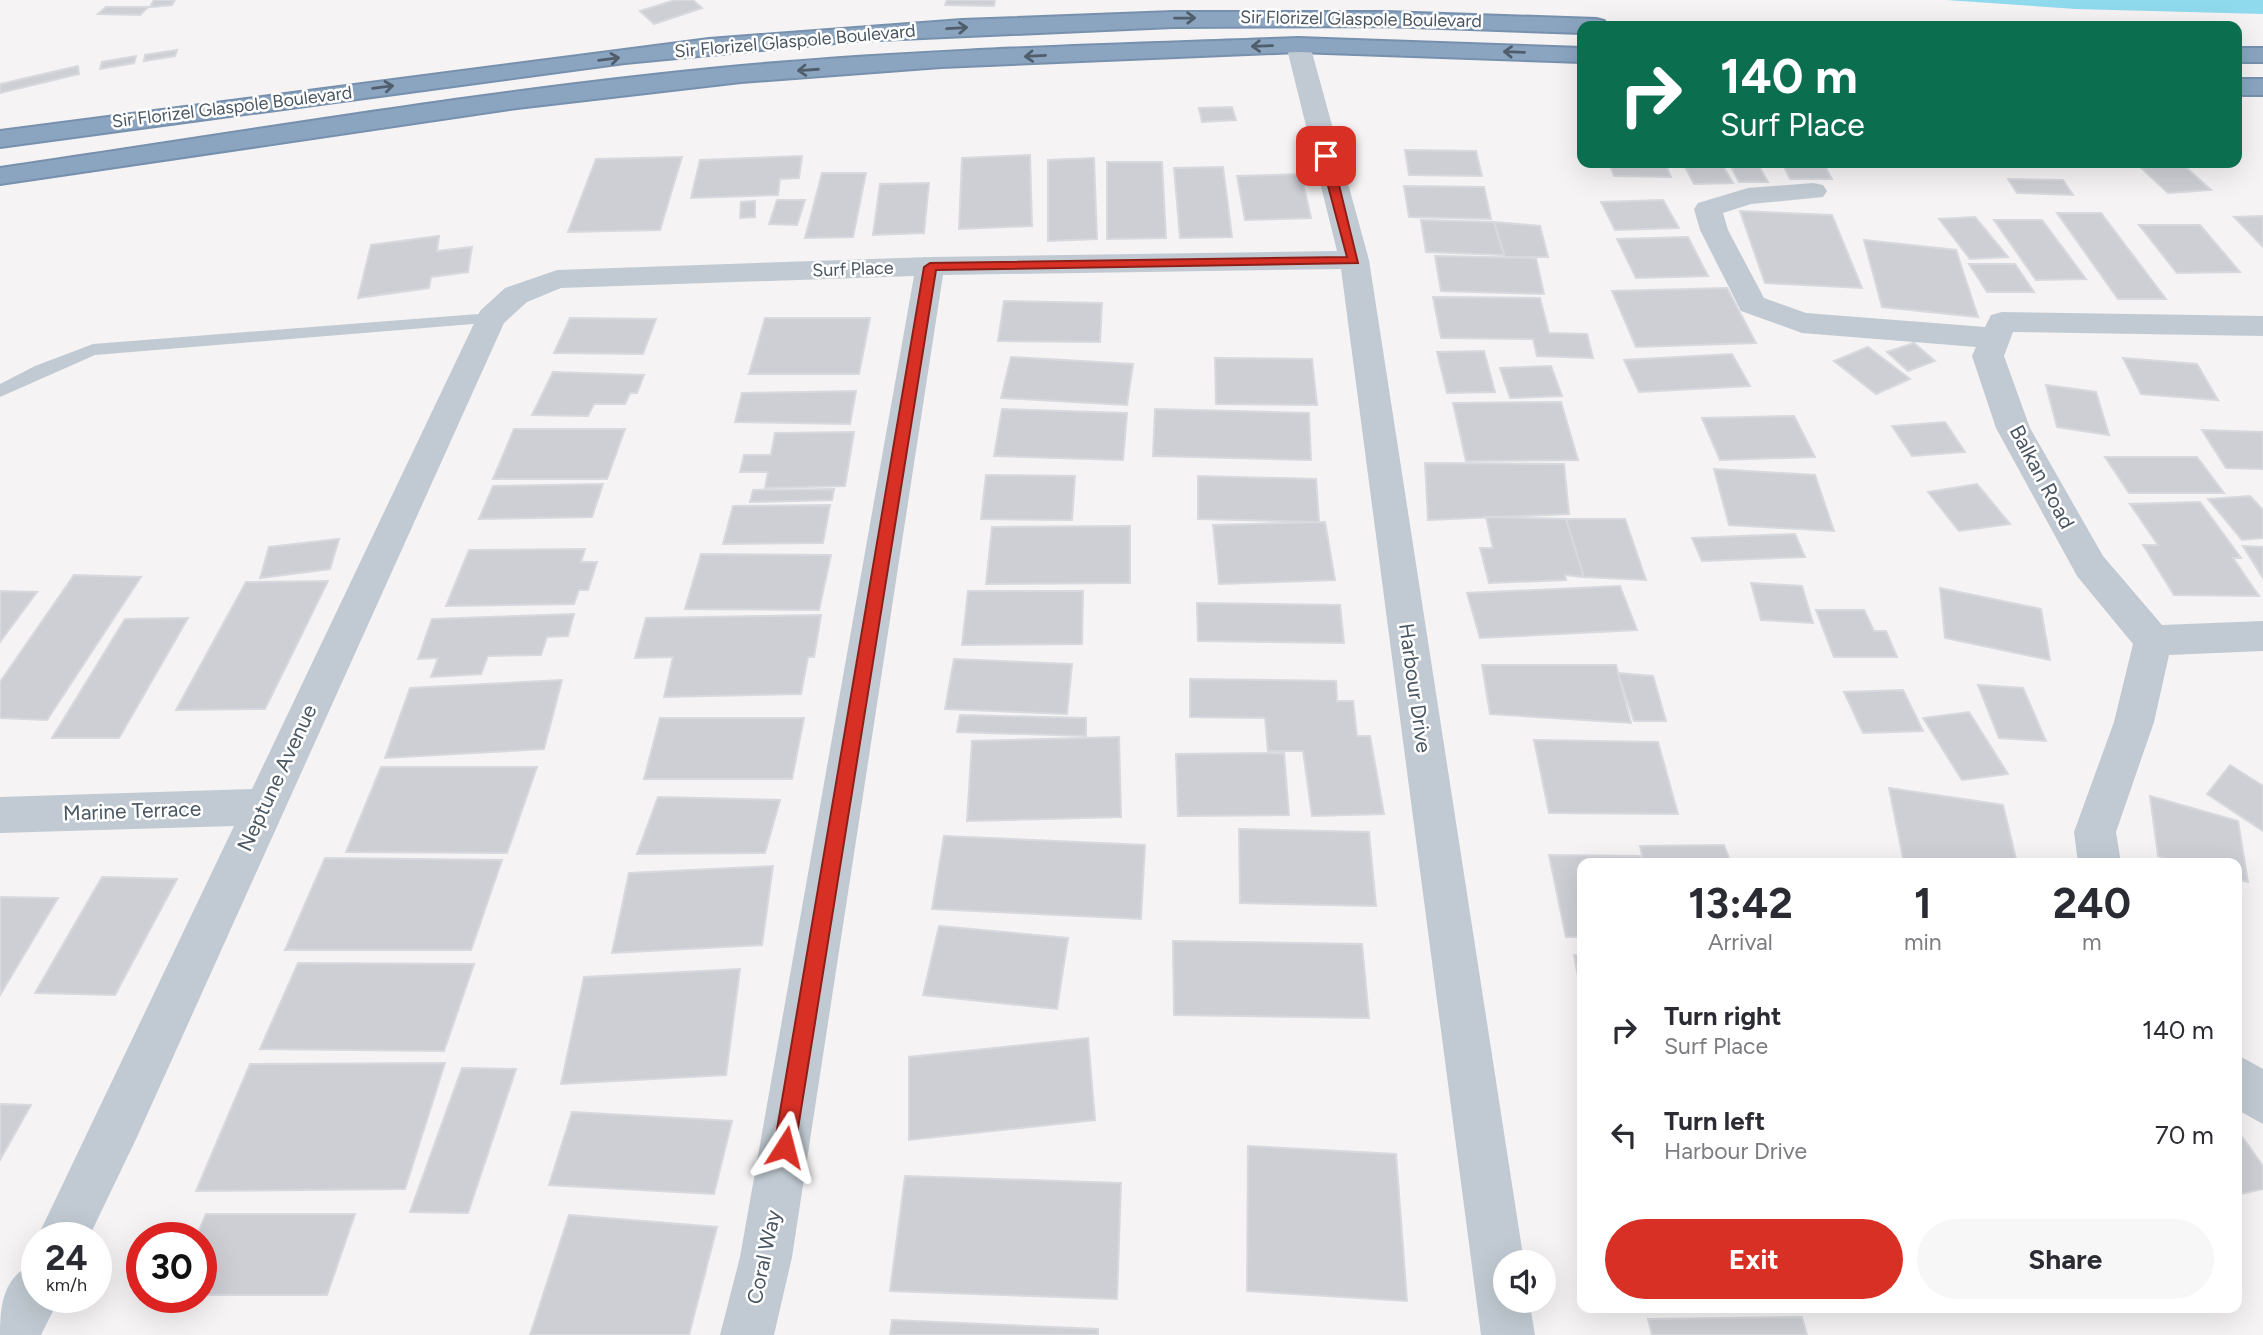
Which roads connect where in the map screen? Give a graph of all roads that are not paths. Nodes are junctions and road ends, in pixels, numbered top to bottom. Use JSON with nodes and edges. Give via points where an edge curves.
{"nodes":[{"id":1,"x":1577,"y":25,"type":"edge"},
{"id":2,"x":1298,"y":45,"type":"junction"},
{"id":3,"x":1577,"y":55,"type":"edge"},
{"id":4,"x":2242,"y":55,"type":"edge"},
{"id":5,"x":2263,"y":55,"type":"edge"},
{"id":6,"x":2242,"y":87,"type":"edge"},
{"id":7,"x":2263,"y":87,"type":"edge"},
{"id":8,"x":94,"y":125,"type":"junction"},
{"id":9,"x":0,"y":139,"type":"edge"},
{"id":10,"x":80,"y":163,"type":"junction"},
{"id":11,"x":0,"y":176,"type":"edge"},
{"id":12,"x":1813,"y":191,"type":"dead end"},
{"id":13,"x":1354,"y":260,"type":"junction"},
{"id":14,"x":930,"y":267,"type":"junction"},
{"id":15,"x":491,"y":318,"type":"junction"},
{"id":16,"x":2263,"y":326,"type":"edge"},
{"id":17,"x":1996,"y":338,"type":"junction"},
{"id":18,"x":0,"y":391,"type":"edge"},
{"id":19,"x":2263,"y":636,"type":"edge"},
{"id":20,"x":2153,"y":641,"type":"junction"},
{"id":21,"x":264,"y":807,"type":"junction"},
{"id":22,"x":0,"y":815,"type":"edge"},
{"id":23,"x":2099,"y":858,"type":"edge"},
{"id":24,"x":2242,"y":1083,"type":"edge"},
{"id":25,"x":2263,"y":1100,"type":"edge"},
{"id":26,"x":69,"y":1222,"type":"edge"},
{"id":27,"x":24,"y":1313,"type":"edge"},
{"id":28,"x":13,"y":1335,"type":"edge"},
{"id":29,"x":747,"y":1335,"type":"edge"},
{"id":30,"x":1508,"y":1335,"type":"edge"}],
"edges":[{"from":8,"to":1,"type":"highway","name":"Sir Florizel Glaspole Boulevard","one_way":true,"via":[[747,42],[869,33],[1235,17]]},
{"from":3,"to":2,"type":"highway","name":"Sir Florizel Glaspole Boulevard","one_way":true},
{"from":2,"to":10,"type":"highway","name":"Sir Florizel Glaspole Boulevard","one_way":true,"via":[[941,60],[741,74],[504,102]]},
{"from":2,"to":13,"type":"street","name":"Harbour Drive"},
{"from":4,"to":5,"type":"highway"},
{"from":6,"to":7,"type":"highway"},
{"from":8,"to":9,"type":"highway","name":"Sir Florizel Glaspole Boulevard"},
{"from":8,"to":10,"type":"highway"},
{"from":10,"to":11,"type":"highway","name":"Sir Florizel Glaspole Boulevard"},
{"from":12,"to":17,"type":"street","via":[[1748,196],[1708,209],[1752,304],[1802,323]]},
{"from":13,"to":14,"type":"street","name":"Surf Place"},
{"from":13,"to":30,"type":"street","name":"Harbour Drive"},
{"from":14,"to":15,"type":"street","name":"Surf Place","via":[[557,279],[516,295]]},
{"from":14,"to":29,"type":"street","name":"Coral Way","via":[[766,1257]]},
{"from":15,"to":18,"type":"lane","via":[[93,350]]},
{"from":15,"to":21,"type":"street","name":"Neptune Avenue"},
{"from":16,"to":17,"type":"street","via":[[2002,322]]},
{"from":17,"to":20,"type":"street","name":"Balkan Road","via":[[1989,356],[2013,428],[2090,566]]},
{"from":19,"to":20,"type":"street"},
{"from":20,"to":23,"type":"street","via":[[2134,722],[2095,832]]},
{"from":21,"to":22,"type":"street","name":"Marine Terrace"},
{"from":21,"to":26,"type":"street","name":"Neptune Avenue"},
{"from":24,"to":25,"type":"street"},
{"from":27,"to":28,"type":"street"}]}
